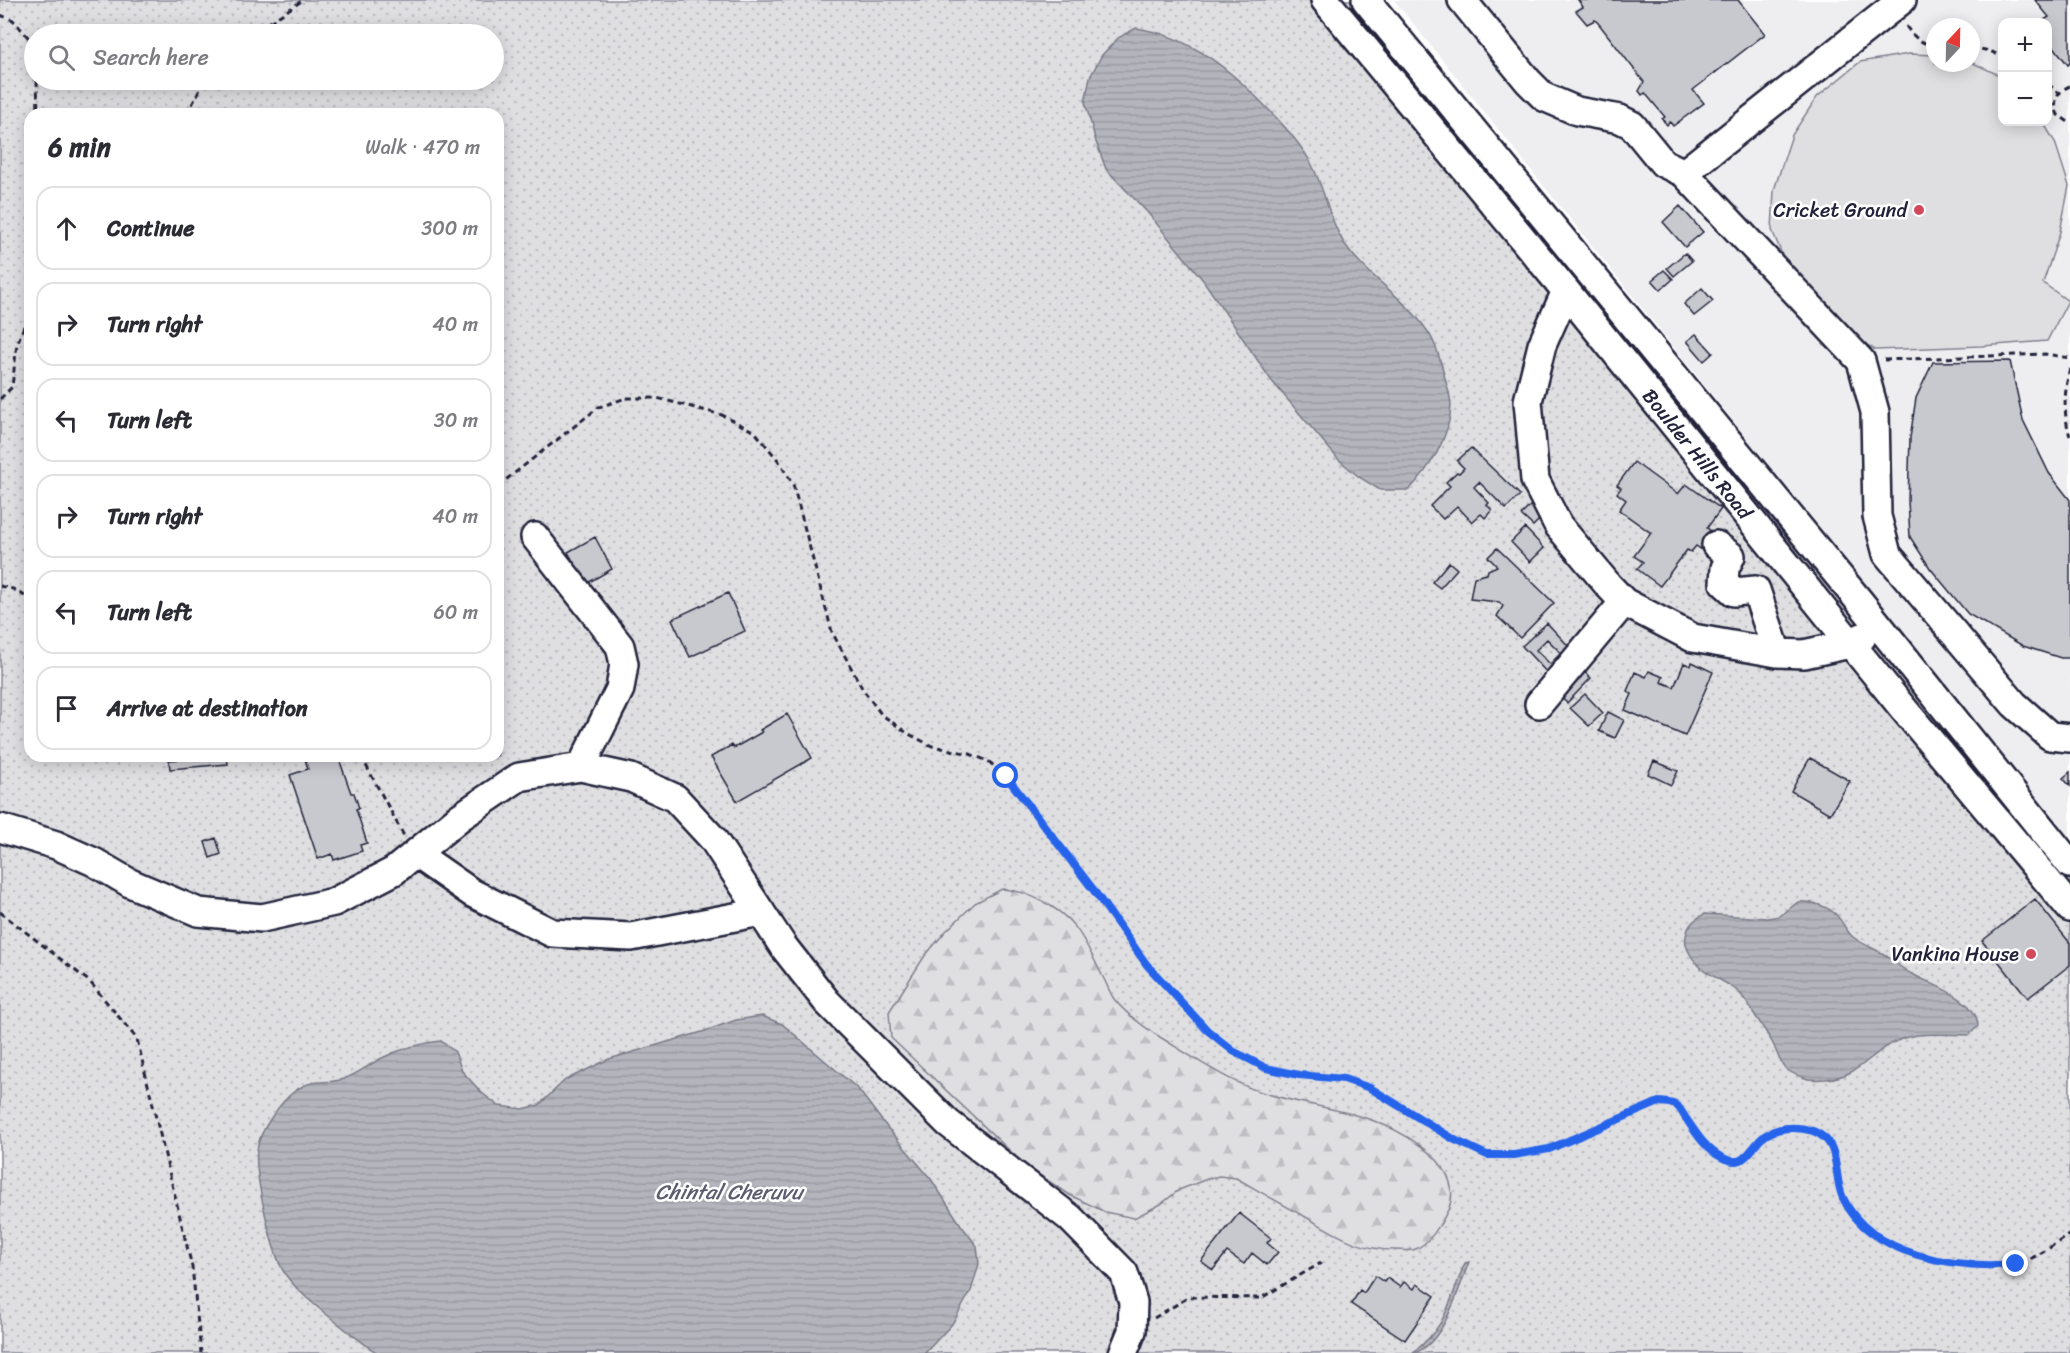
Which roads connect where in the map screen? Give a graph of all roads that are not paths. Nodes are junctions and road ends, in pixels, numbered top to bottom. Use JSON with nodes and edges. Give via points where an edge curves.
{"nodes":[{"id":1,"x":1325,"y":0,"type":"edge"},
{"id":2,"x":1366,"y":0,"type":"edge"},
{"id":3,"x":1462,"y":0,"type":"edge"},
{"id":4,"x":1898,"y":4,"type":"edge"},
{"id":5,"x":1684,"y":173,"type":"junction"},
{"id":6,"x":1566,"y":291,"type":"junction"},
{"id":7,"x":535,"y":537,"type":"dead end"},
{"id":8,"x":1716,"y":545,"type":"dead end"},
{"id":9,"x":1624,"y":602,"type":"junction"},
{"id":10,"x":1879,"y":625,"type":"junction"},
{"id":11,"x":1850,"y":644,"type":"junction"},
{"id":12,"x":1777,"y":652,"type":"junction"},
{"id":13,"x":1539,"y":704,"type":"dead end"},
{"id":14,"x":2070,"y":738,"type":"edge"},
{"id":15,"x":581,"y":767,"type":"junction"},
{"id":16,"x":0,"y":828,"type":"edge"},
{"id":17,"x":416,"y":854,"type":"junction"},
{"id":18,"x":2070,"y":864,"type":"edge"},
{"id":19,"x":2070,"y":908,"type":"edge"},
{"id":20,"x":761,"y":912,"type":"junction"},
{"id":21,"x":1127,"y":1342,"type":"edge"}],
"edges":[{"from":1,"to":6,"type":"lane","name":"Boulder Hills Road"},
{"from":2,"to":10,"type":"lane","name":"Boulder Hills Road"},
{"from":3,"to":5,"type":"lane","via":[[1544,98],[1632,125],[1662,163]]},
{"from":4,"to":5,"type":"lane"},
{"from":5,"to":14,"type":"lane","via":[[1861,361],[1875,412],[1878,516],[1887,554],[2014,704],[2050,736]]},
{"from":6,"to":9,"type":"lane","via":[[1542,345],[1528,401],[1535,480],[1558,525]]},
{"from":6,"to":11,"type":"lane","name":"Boulder Hills Road"},
{"from":7,"to":15,"type":"lane","via":[[620,646],[624,664],[620,689]]},
{"from":8,"to":12,"type":"lane","via":[[1731,556],[1724,583],[1734,592],[1756,590]]},
{"from":9,"to":12,"type":"lane","via":[[1693,638]]},
{"from":9,"to":13,"type":"lane"},
{"from":10,"to":11,"type":"lane"},
{"from":10,"to":18,"type":"lane","name":"Boulder Hills Road"},
{"from":11,"to":12,"type":"lane","via":[[1804,654]]},
{"from":11,"to":19,"type":"lane","name":"Boulder Hills Road"},
{"from":15,"to":17,"type":"lane","via":[[519,777],[460,817]]},
{"from":15,"to":20,"type":"lane","via":[[631,778],[675,798],[713,840]]},
{"from":16,"to":17,"type":"lane","via":[[56,845],[198,912],[262,918],[334,902],[394,871]]},
{"from":17,"to":20,"type":"lane","via":[[472,893],[552,933],[631,937]]},
{"from":20,"to":21,"type":"lane","via":[[827,1002],[948,1123],[1070,1218],[1124,1273],[1133,1302]]}]}
